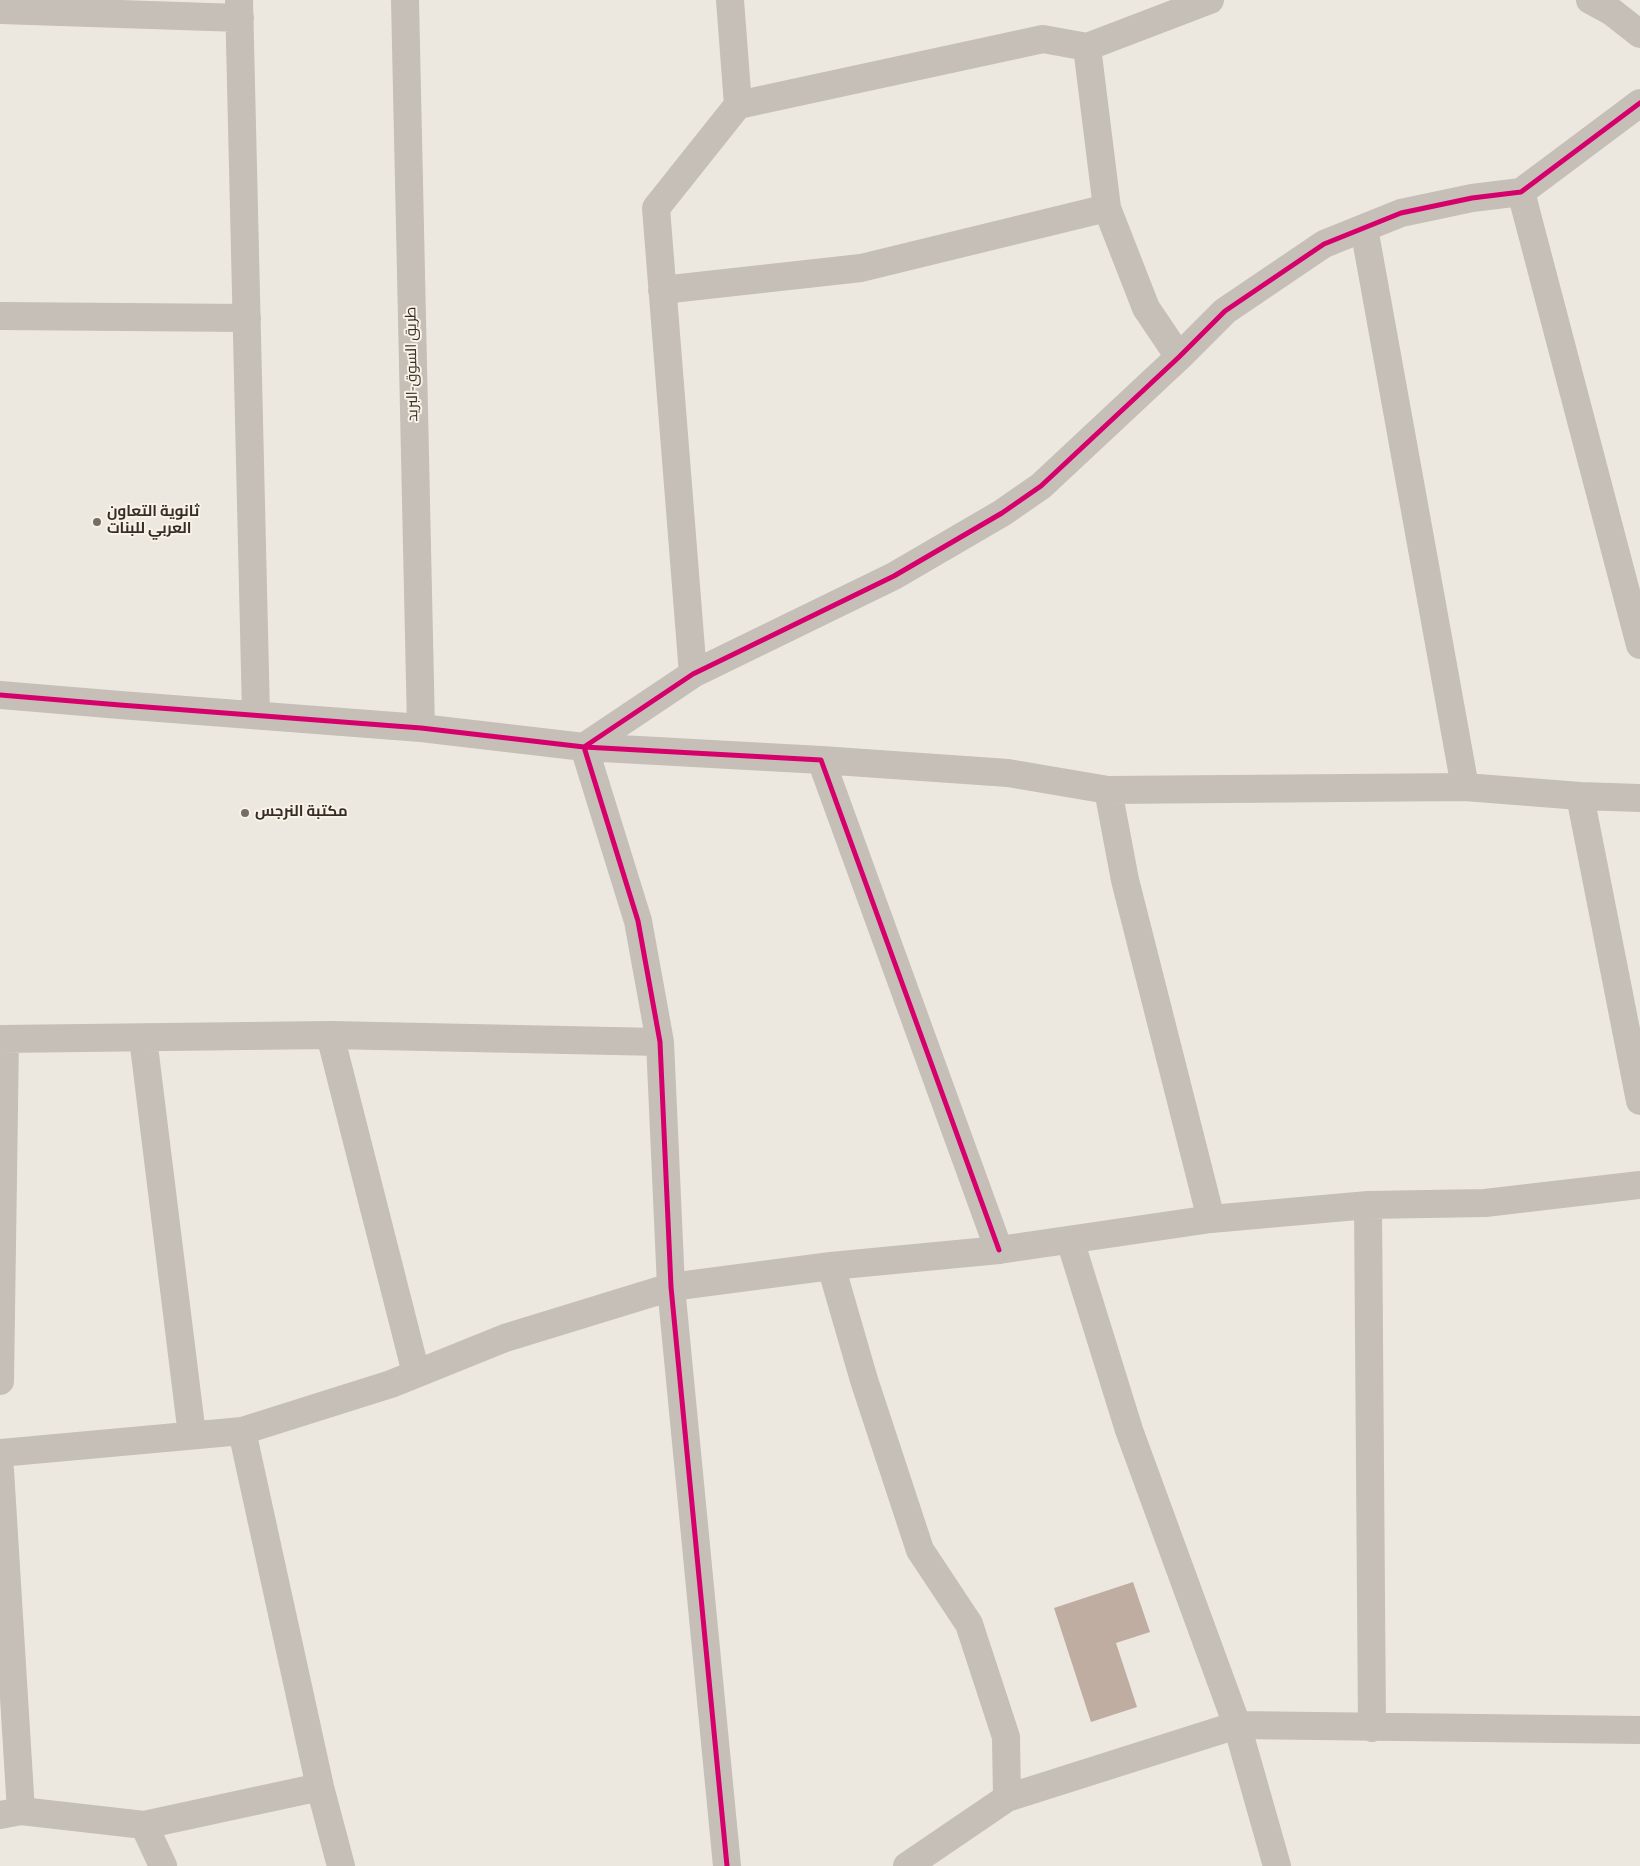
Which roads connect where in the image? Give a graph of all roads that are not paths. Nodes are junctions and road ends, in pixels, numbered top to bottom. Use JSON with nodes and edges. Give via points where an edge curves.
{"nodes":[{"id":1,"x":405,"y":0,"type":"edge"},
{"id":2,"x":730,"y":0,"type":"edge"},
{"id":3,"x":1210,"y":0,"type":"edge"},
{"id":4,"x":1590,"y":0,"type":"edge"},
{"id":5,"x":240,"y":9,"type":"edge"},
{"id":6,"x":0,"y":10,"type":"edge"},
{"id":7,"x":1640,"y":34,"type":"edge"},
{"id":8,"x":1087,"y":47,"type":"junction"},
{"id":9,"x":1640,"y":103,"type":"edge"},
{"id":10,"x":738,"y":105,"type":"junction"},
{"id":11,"x":1521,"y":192,"type":"junction"},
{"id":12,"x":1108,"y":208,"type":"junction"},
{"id":13,"x":1364,"y":228,"type":"junction"},
{"id":14,"x":662,"y":290,"type":"junction"},
{"id":15,"x":0,"y":316,"type":"edge"},
{"id":16,"x":247,"y":318,"type":"junction"},
{"id":17,"x":1179,"y":357,"type":"junction"},
{"id":18,"x":1640,"y":645,"type":"edge"},
{"id":19,"x":693,"y":674,"type":"junction"},
{"id":20,"x":0,"y":695,"type":"edge"},
{"id":21,"x":256,"y":714,"type":"junction"},
{"id":22,"x":421,"y":728,"type":"junction"},
{"id":23,"x":584,"y":747,"type":"junction"},
{"id":24,"x":821,"y":760,"type":"junction"},
{"id":25,"x":1465,"y":787,"type":"junction"},
{"id":26,"x":1108,"y":790,"type":"junction"},
{"id":27,"x":1580,"y":796,"type":"junction"},
{"id":28,"x":1640,"y":798,"type":"edge"},
{"id":29,"x":330,"y":1035,"type":"junction"},
{"id":30,"x":144,"y":1038,"type":"junction"},
{"id":31,"x":2,"y":1039,"type":"edge"},
{"id":32,"x":660,"y":1042,"type":"junction"},
{"id":33,"x":1640,"y":1101,"type":"edge"},
{"id":34,"x":1640,"y":1185,"type":"edge"},
{"id":35,"x":1368,"y":1205,"type":"junction"},
{"id":36,"x":1211,"y":1219,"type":"junction"},
{"id":37,"x":1070,"y":1240,"type":"junction"},
{"id":38,"x":1000,"y":1250,"type":"junction"},
{"id":39,"x":831,"y":1266,"type":"junction"},
{"id":40,"x":671,"y":1288,"type":"junction"},
{"id":41,"x":416,"y":1373,"type":"junction"},
{"id":42,"x":0,"y":1382,"type":"edge"},
{"id":43,"x":242,"y":1431,"type":"junction"},
{"id":44,"x":192,"y":1435,"type":"junction"},
{"id":45,"x":0,"y":1453,"type":"edge"},
{"id":46,"x":0,"y":1470,"type":"edge"},
{"id":47,"x":1237,"y":1725,"type":"junction"},
{"id":48,"x":1372,"y":1728,"type":"junction"},
{"id":49,"x":1640,"y":1730,"type":"edge"},
{"id":50,"x":320,"y":1787,"type":"junction"},
{"id":51,"x":1007,"y":1798,"type":"junction"},
{"id":52,"x":10,"y":1813,"type":"edge"},
{"id":53,"x":144,"y":1825,"type":"junction"},
{"id":54,"x":163,"y":1866,"type":"edge"},
{"id":55,"x":341,"y":1866,"type":"edge"},
{"id":56,"x":727,"y":1866,"type":"edge"},
{"id":57,"x":907,"y":1866,"type":"edge"},
{"id":58,"x":1277,"y":1866,"type":"edge"}],
"edges":[{"from":1,"to":22,"type":"street","name":"طريق السوق-البريد"},
{"from":2,"to":10,"type":"street"},
{"from":3,"to":8,"type":"street"},
{"from":4,"to":7,"type":"street"},
{"from":5,"to":6,"type":"street"},
{"from":5,"to":16,"type":"street"},
{"from":8,"to":10,"type":"street","via":[[1044,38]]},
{"from":8,"to":12,"type":"street"},
{"from":9,"to":11,"type":"street"},
{"from":10,"to":14,"type":"street","via":[[656,208]]},
{"from":11,"to":13,"type":"street","via":[[1472,198],[1401,213]]},
{"from":11,"to":18,"type":"street"},
{"from":12,"to":14,"type":"street","via":[[861,268]]},
{"from":12,"to":17,"type":"street","via":[[1146,308]]},
{"from":13,"to":17,"type":"street","via":[[1324,244],[1225,310]]},
{"from":13,"to":25,"type":"street"},
{"from":14,"to":19,"type":"street"},
{"from":15,"to":16,"type":"street"},
{"from":16,"to":21,"type":"street"},
{"from":17,"to":19,"type":"street","via":[[1041,486],[1002,513],[894,576]]},
{"from":19,"to":23,"type":"street"},
{"from":20,"to":21,"type":"street"},
{"from":21,"to":22,"type":"street"},
{"from":22,"to":23,"type":"street"},
{"from":23,"to":24,"type":"street"},
{"from":23,"to":32,"type":"street","via":[[638,921]]},
{"from":24,"to":26,"type":"street","via":[[1008,772]]},
{"from":24,"to":38,"type":"street"},
{"from":25,"to":26,"type":"street"},
{"from":25,"to":27,"type":"street"},
{"from":26,"to":36,"type":"street","via":[[1125,880]]},
{"from":27,"to":28,"type":"street"},
{"from":27,"to":33,"type":"street"},
{"from":29,"to":30,"type":"street"},
{"from":29,"to":32,"type":"street"},
{"from":29,"to":41,"type":"street"},
{"from":30,"to":31,"type":"street"},
{"from":30,"to":44,"type":"street"},
{"from":31,"to":42,"type":"street"},
{"from":32,"to":40,"type":"street"},
{"from":34,"to":35,"type":"street","via":[[1485,1203]]},
{"from":35,"to":36,"type":"street"},
{"from":35,"to":48,"type":"street"},
{"from":36,"to":37,"type":"street"},
{"from":37,"to":38,"type":"street"},
{"from":37,"to":47,"type":"street","via":[[1129,1430]]},
{"from":38,"to":39,"type":"street"},
{"from":39,"to":40,"type":"street"},
{"from":39,"to":51,"type":"street","via":[[864,1380],[920,1550],[969,1624],[1006,1737]]},
{"from":40,"to":41,"type":"street","via":[[505,1338]]},
{"from":40,"to":56,"type":"street"},
{"from":41,"to":43,"type":"street","via":[[391,1384]]},
{"from":43,"to":44,"type":"street"},
{"from":43,"to":50,"type":"street"},
{"from":44,"to":45,"type":"street"},
{"from":46,"to":52,"type":"street"},
{"from":47,"to":48,"type":"street"},
{"from":47,"to":51,"type":"street"},
{"from":47,"to":58,"type":"street"},
{"from":48,"to":49,"type":"street"},
{"from":50,"to":53,"type":"street"},
{"from":50,"to":55,"type":"street"},
{"from":51,"to":57,"type":"street"},
{"from":52,"to":53,"type":"street"},
{"from":53,"to":54,"type":"street"}]}
